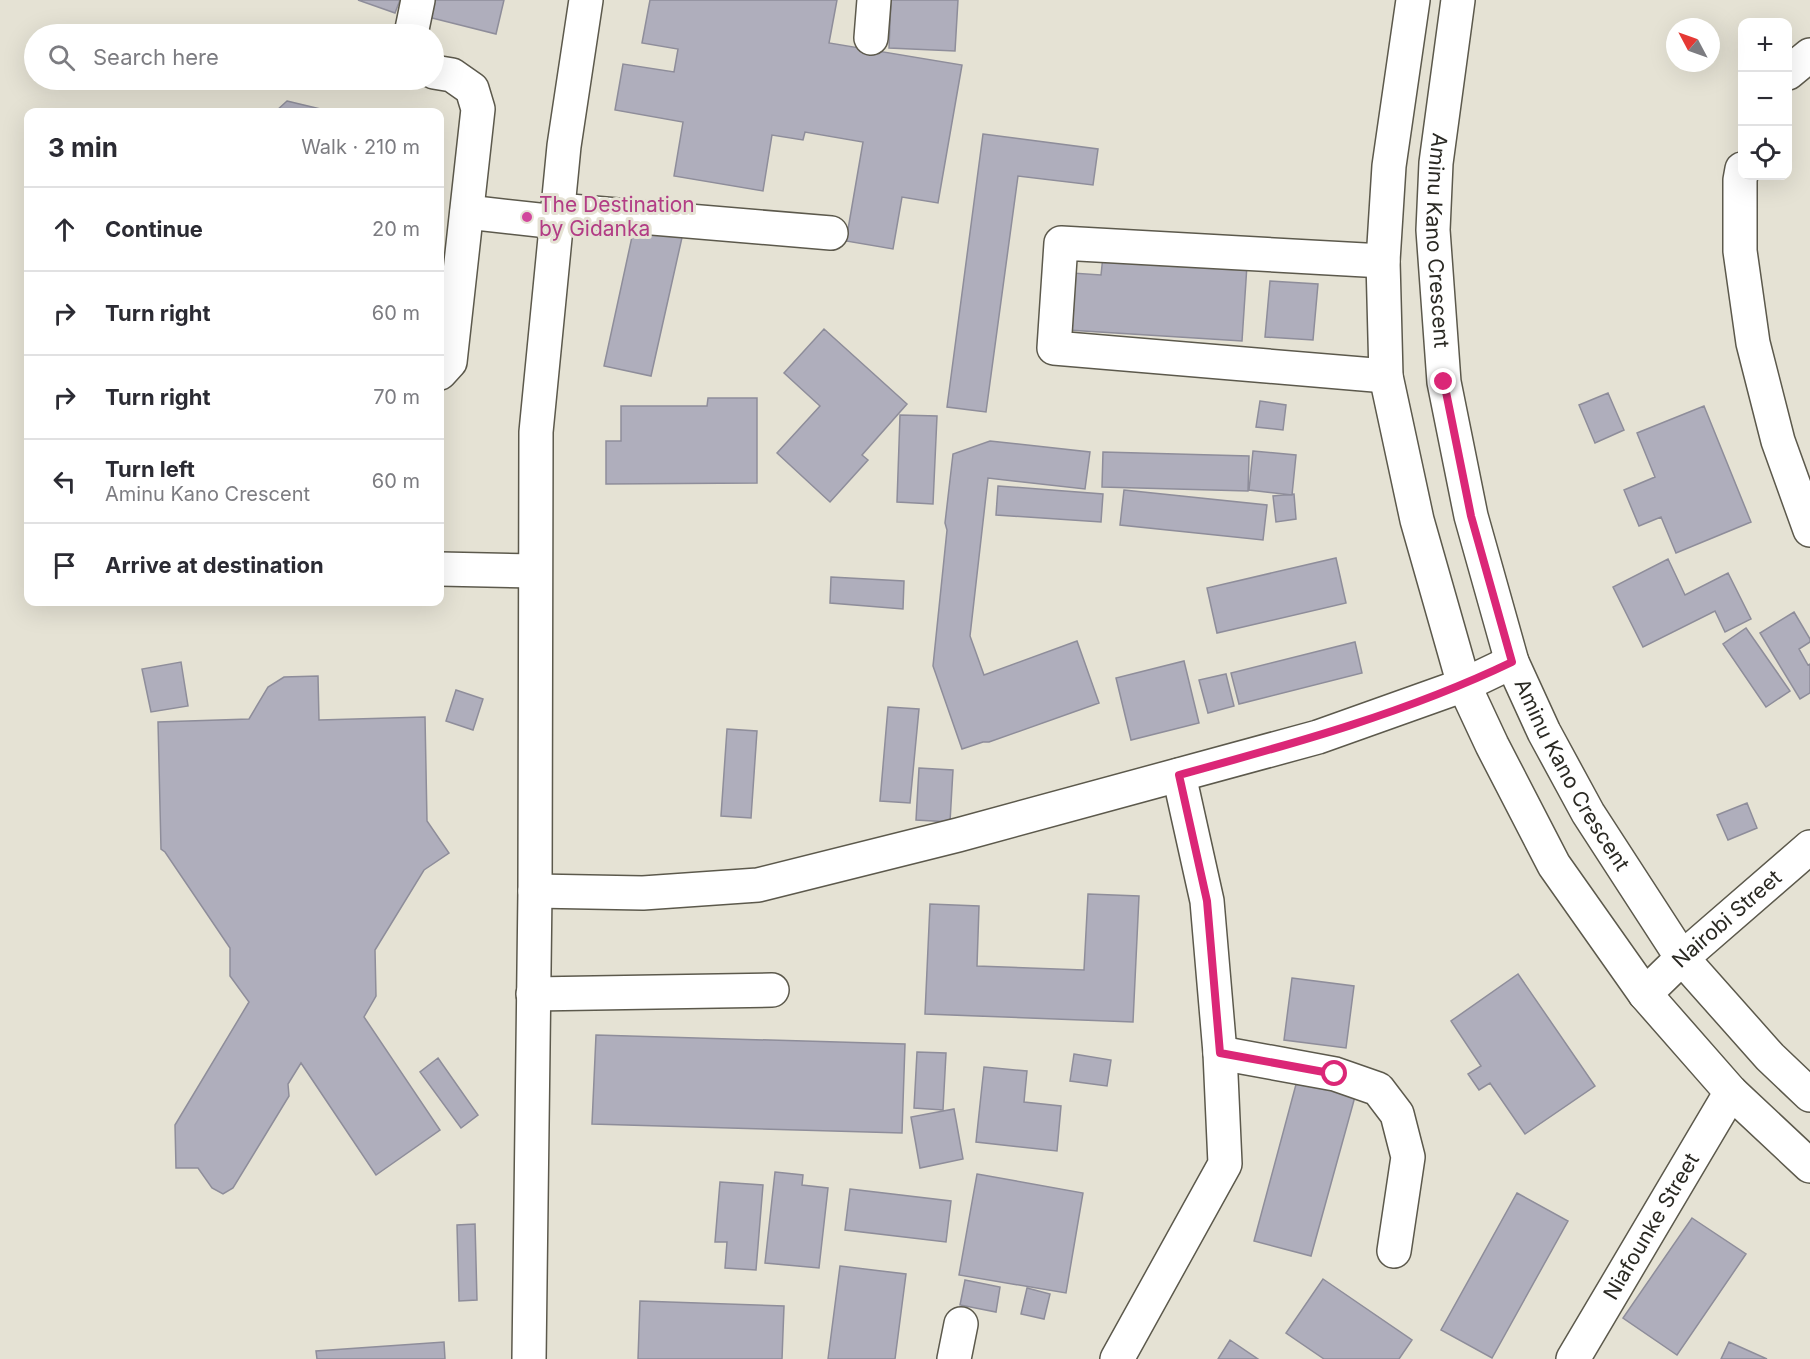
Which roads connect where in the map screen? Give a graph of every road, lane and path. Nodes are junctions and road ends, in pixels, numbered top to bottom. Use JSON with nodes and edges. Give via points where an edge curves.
{"nodes":[{"id":1,"x":418,"y":0,"type":"edge"},
{"id":2,"x":586,"y":0,"type":"edge"},
{"id":3,"x":874,"y":0,"type":"edge"},
{"id":4,"x":1413,"y":0,"type":"edge"},
{"id":5,"x":1458,"y":0,"type":"edge"},
{"id":6,"x":413,"y":24,"type":"edge"},
{"id":7,"x":871,"y":38,"type":"dead end"},
{"id":8,"x":1810,"y":55,"type":"edge"},
{"id":9,"x":1789,"y":72,"type":"edge"},
{"id":10,"x":444,"y":74,"type":"edge"},
{"id":11,"x":1740,"y":180,"type":"edge"},
{"id":12,"x":467,"y":212,"type":"junction"},
{"id":13,"x":557,"y":216,"type":"junction"},
{"id":14,"x":831,"y":233,"type":"dead end"},
{"id":15,"x":1383,"y":261,"type":"junction"},
{"id":16,"x":444,"y":369,"type":"edge"},
{"id":17,"x":1386,"y":376,"type":"junction"},
{"id":18,"x":1810,"y":530,"type":"edge"},
{"id":19,"x":444,"y":569,"type":"edge"},
{"id":20,"x":535,"y":571,"type":"junction"},
{"id":21,"x":1512,"y":662,"type":"junction"},
{"id":22,"x":1464,"y":685,"type":"junction"},
{"id":23,"x":1179,"y":775,"type":"junction"},
{"id":24,"x":1810,"y":847,"type":"edge"},
{"id":25,"x":534,"y":891,"type":"junction"},
{"id":26,"x":1682,"y":958,"type":"junction"},
{"id":27,"x":772,"y":990,"type":"dead end"},
{"id":28,"x":533,"y":994,"type":"junction"},
{"id":29,"x":1645,"y":994,"type":"junction"},
{"id":30,"x":1220,"y":1053,"type":"junction"},
{"id":31,"x":1731,"y":1092,"type":"junction"},
{"id":32,"x":1810,"y":1095,"type":"edge"},
{"id":33,"x":1810,"y":1166,"type":"edge"},
{"id":34,"x":1394,"y":1251,"type":"dead end"},
{"id":35,"x":961,"y":1324,"type":"dead end"},
{"id":36,"x":529,"y":1359,"type":"edge"},
{"id":37,"x":954,"y":1359,"type":"edge"},
{"id":38,"x":1117,"y":1359,"type":"edge"},
{"id":39,"x":1573,"y":1359,"type":"edge"}],
"edges":[{"from":1,"to":6,"type":"street"},
{"from":2,"to":13,"type":"street"},
{"from":3,"to":7,"type":"street"},
{"from":4,"to":15,"type":"street","via":[[1389,166]]},
{"from":5,"to":21,"type":"street","name":"Aminu Kano Crescent","via":[[1436,163],[1433,230],[1444,382],[1471,516]]},
{"from":8,"to":9,"type":"street"},
{"from":10,"to":12,"type":"street","via":[[472,90],[478,109]]},
{"from":11,"to":18,"type":"street","via":[[1740,251],[1754,343],[1778,441]]},
{"from":12,"to":13,"type":"street"},
{"from":12,"to":16,"type":"street","via":[[450,362]]},
{"from":13,"to":14,"type":"street"},
{"from":13,"to":20,"type":"street","via":[[536,432]]},
{"from":15,"to":17,"type":"street"},
{"from":15,"to":17,"type":"street","via":[[1061,243],[1054,348]]},
{"from":17,"to":22,"type":"street","via":[[1418,520]]},
{"from":19,"to":20,"type":"street"},
{"from":20,"to":25,"type":"street"},
{"from":21,"to":22,"type":"street"},
{"from":21,"to":26,"type":"street","name":"Aminu Kano Crescent","via":[[1588,813]]},
{"from":22,"to":23,"type":"street","via":[[1318,737]]},
{"from":22,"to":29,"type":"street","via":[[1554,865]]},
{"from":23,"to":25,"type":"street","via":[[758,885],[643,893]]},
{"from":23,"to":30,"type":"street","via":[[1207,901]]},
{"from":24,"to":26,"type":"street","name":"Nairobi Street"},
{"from":25,"to":28,"type":"street"},
{"from":26,"to":29,"type":"street","name":"Nairobi Street"},
{"from":26,"to":32,"type":"street","name":"Aminu Kano Crescent","via":[[1770,1057]]},
{"from":27,"to":28,"type":"street"},
{"from":28,"to":36,"type":"street"},
{"from":29,"to":31,"type":"street"},
{"from":30,"to":34,"type":"street","via":[[1335,1074],[1378,1089],[1397,1114],[1408,1157]]},
{"from":30,"to":38,"type":"street","via":[[1225,1164]]},
{"from":31,"to":33,"type":"street"},
{"from":31,"to":39,"type":"street","name":"Niafounke Street"},
{"from":35,"to":37,"type":"street"}]}
